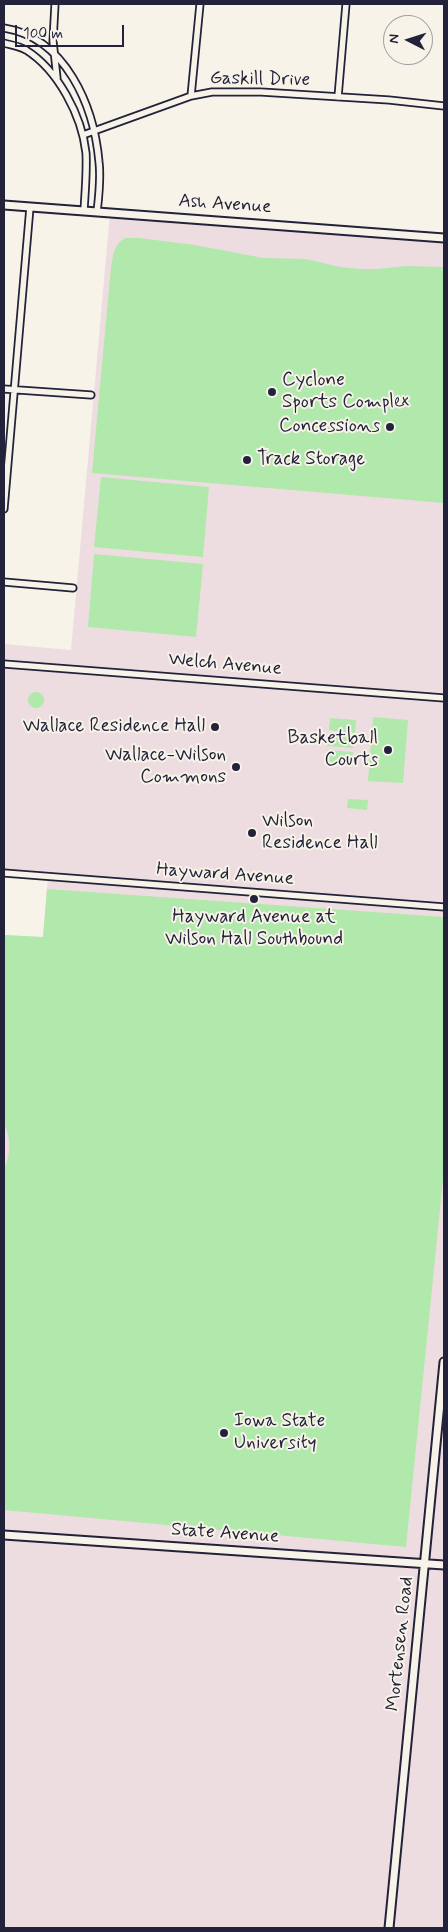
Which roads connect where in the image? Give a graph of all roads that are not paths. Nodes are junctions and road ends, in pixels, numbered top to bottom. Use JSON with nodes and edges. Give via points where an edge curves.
{"nodes":[{"id":1,"x":55,"y":4,"type":"edge"},
{"id":2,"x":200,"y":4,"type":"edge"},
{"id":3,"x":346,"y":4,"type":"edge"},
{"id":4,"x":4,"y":28,"type":"edge"},
{"id":5,"x":4,"y":43,"type":"edge"},
{"id":6,"x":54,"y":53,"type":"junction"},
{"id":7,"x":58,"y":82,"type":"junction"},
{"id":8,"x":191,"y":96,"type":"junction"},
{"id":9,"x":338,"y":97,"type":"junction"},
{"id":10,"x":444,"y":106,"type":"edge"},
{"id":11,"x":95,"y":131,"type":"junction"},
{"id":12,"x":83,"y":135,"type":"junction"},
{"id":13,"x":4,"y":198,"type":"edge"},
{"id":14,"x":6,"y":205,"type":"edge"},
{"id":15,"x":30,"y":207,"type":"junction"},
{"id":16,"x":84,"y":211,"type":"junction"},
{"id":17,"x":97,"y":212,"type":"junction"},
{"id":18,"x":444,"y":238,"type":"edge"},
{"id":19,"x":4,"y":389,"type":"edge"},
{"id":20,"x":14,"y":390,"type":"junction"},
{"id":21,"x":91,"y":395,"type":"dead end"},
{"id":22,"x":4,"y":509,"type":"edge"},
{"id":23,"x":4,"y":582,"type":"edge"},
{"id":24,"x":73,"y":588,"type":"dead end"},
{"id":25,"x":4,"y":664,"type":"edge"},
{"id":26,"x":444,"y":698,"type":"edge"},
{"id":27,"x":4,"y":873,"type":"edge"},
{"id":28,"x":444,"y":907,"type":"edge"},
{"id":29,"x":444,"y":1362,"type":"edge"},
{"id":30,"x":4,"y":1535,"type":"edge"},
{"id":31,"x":426,"y":1564,"type":"junction"},
{"id":32,"x":444,"y":1565,"type":"edge"},
{"id":33,"x":389,"y":1928,"type":"edge"}],
"edges":[{"from":1,"to":6,"type":"street"},
{"from":2,"to":8,"type":"street"},
{"from":3,"to":9,"type":"street"},
{"from":4,"to":6,"type":"street","via":[[30,36]]},
{"from":5,"to":7,"type":"street","via":[[24,49],[50,70]]},
{"from":6,"to":7,"type":"street"},
{"from":6,"to":11,"type":"street","via":[[76,82]]},
{"from":7,"to":12,"type":"street"},
{"from":8,"to":9,"type":"street","name":"Gaskill Drive","via":[[238,92]]},
{"from":8,"to":11,"type":"street","name":"Gaskill Drive"},
{"from":9,"to":10,"type":"street","name":"Gaskill Drive"},
{"from":11,"to":12,"type":"street","name":"Gaskill Drive"},
{"from":11,"to":17,"type":"street","via":[[100,164]]},
{"from":12,"to":16,"type":"street","via":[[86,154]]},
{"from":13,"to":14,"type":"street"},
{"from":14,"to":15,"type":"street","name":"Ash Avenue"},
{"from":15,"to":16,"type":"street","name":"Ash Avenue"},
{"from":15,"to":20,"type":"street"},
{"from":16,"to":17,"type":"street","name":"Ash Avenue"},
{"from":17,"to":18,"type":"street","name":"Ash Avenue"},
{"from":19,"to":20,"type":"street"},
{"from":20,"to":21,"type":"street"},
{"from":20,"to":22,"type":"street"},
{"from":23,"to":24,"type":"street"},
{"from":25,"to":26,"type":"street","name":"Welch Avenue"},
{"from":27,"to":28,"type":"street","name":"Hayward Avenue"},
{"from":29,"to":31,"type":"street","name":"Mortensen Road"},
{"from":30,"to":31,"type":"street","name":"State Avenue"},
{"from":31,"to":32,"type":"street","name":"State Avenue"},
{"from":31,"to":33,"type":"street","name":"Mortensen Road"}]}
